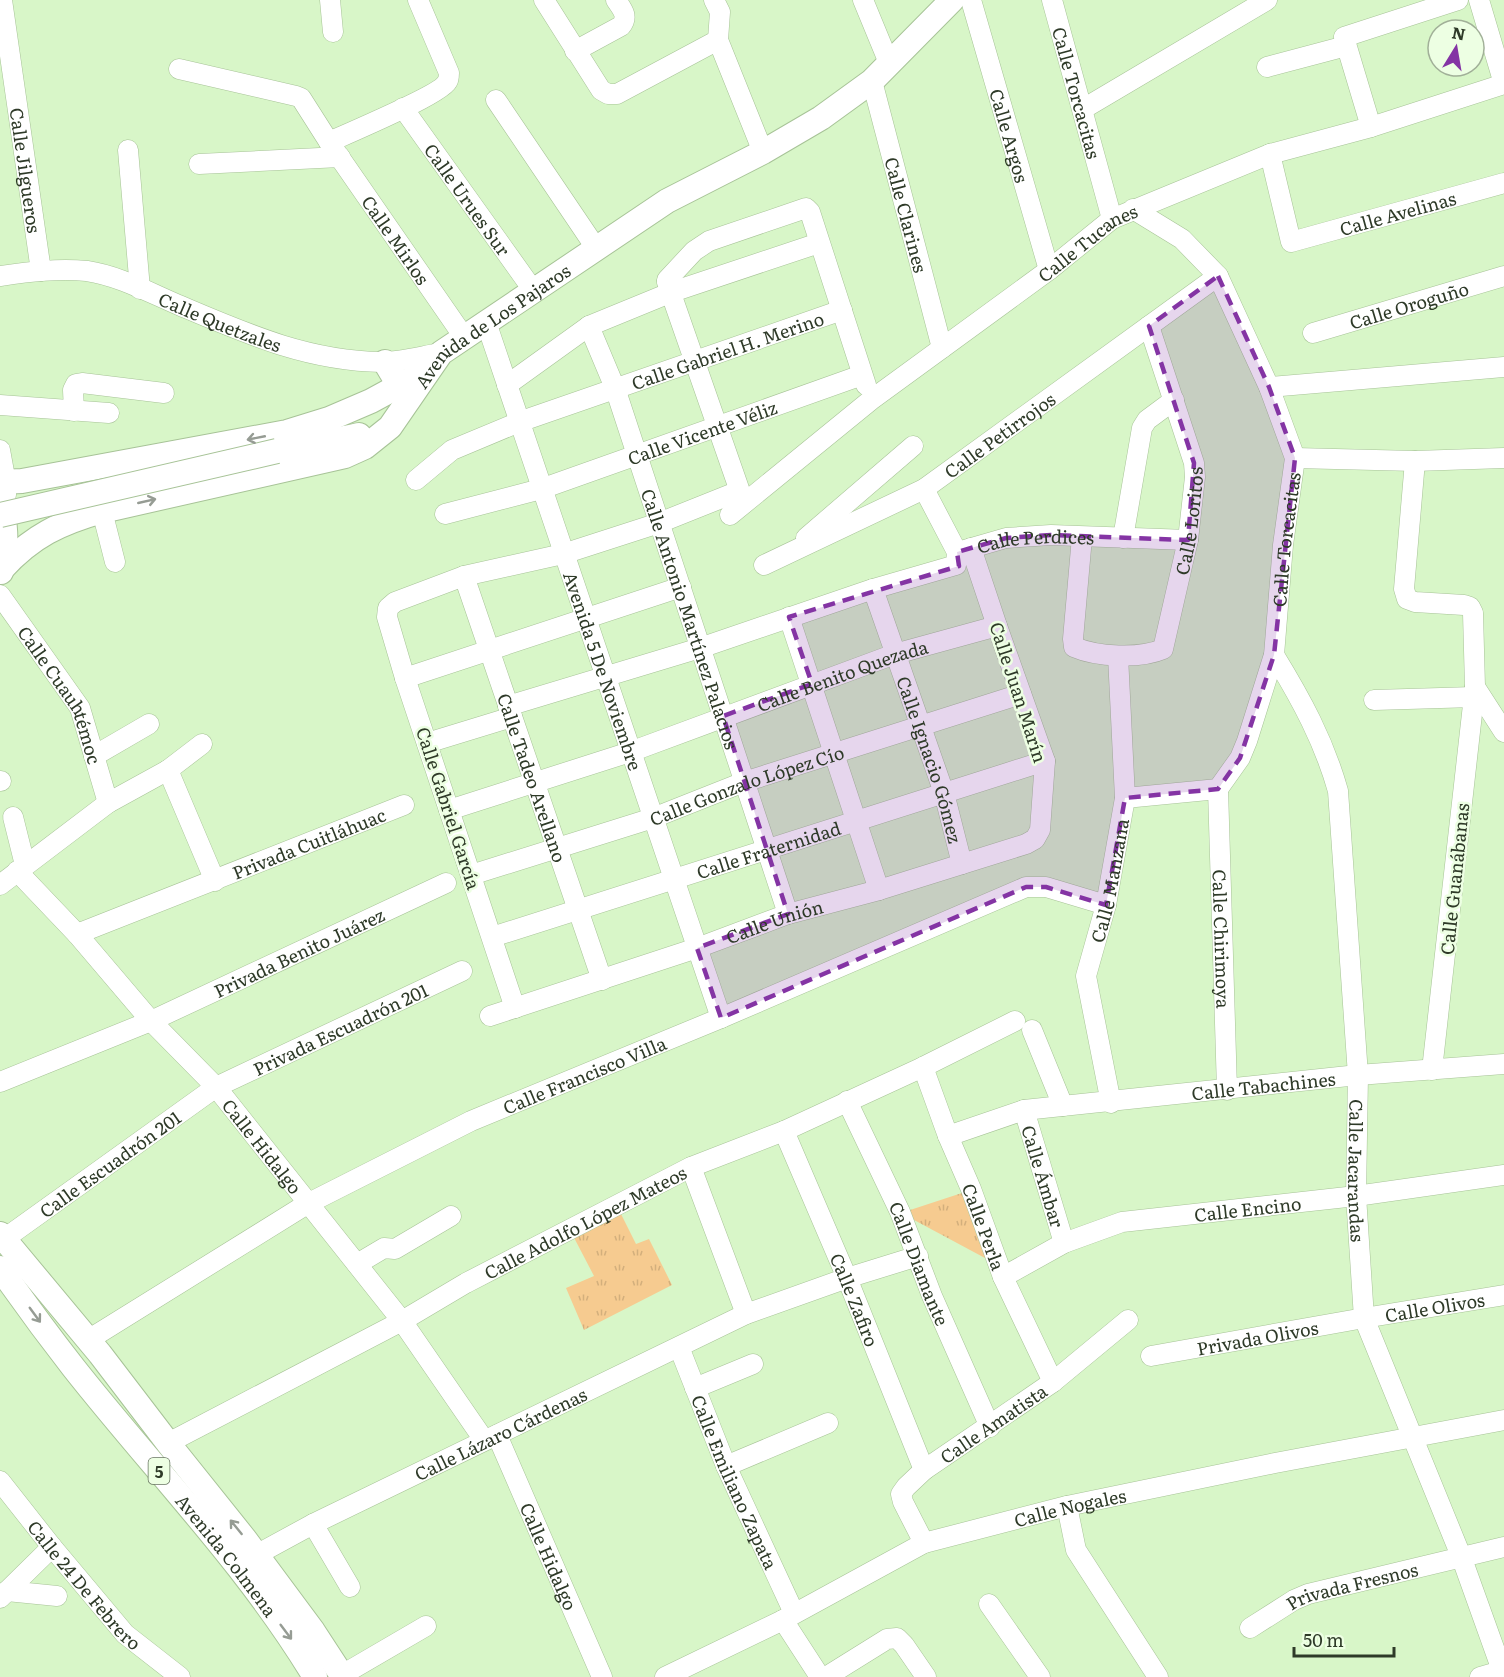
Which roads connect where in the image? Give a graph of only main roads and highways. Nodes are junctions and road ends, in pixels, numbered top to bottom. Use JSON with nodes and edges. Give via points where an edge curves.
{"nodes":[{"id":1,"x":952,"y":0,"type":"edge"},
{"id":2,"x":385,"y":362,"type":"road end"},
{"id":3,"x":434,"y":362,"type":"junction"},
{"id":4,"x":396,"y":387,"type":"junction"},
{"id":5,"x":371,"y":401,"type":"junction"},
{"id":6,"x":390,"y":427,"type":"junction"},
{"id":7,"x":310,"y":443,"type":"junction"},
{"id":8,"x":54,"y":474,"type":"junction"},
{"id":9,"x":2,"y":500,"type":"edge"},
{"id":10,"x":71,"y":520,"type":"junction"},
{"id":11,"x":1,"y":572,"type":"edge"},
{"id":12,"x":2,"y":1236,"type":"edge"},
{"id":13,"x":0,"y":1268,"type":"edge"},
{"id":14,"x":342,"y":1676,"type":"edge"},
{"id":15,"x":315,"y":1677,"type":"edge"}],
"edges":[{"from":1,"to":3,"type":"main road","name":"Avenida de Los Pajaros","via":[[872,81],[821,118],[667,201],[464,336]]},
{"from":2,"to":4,"type":"main road"},
{"from":3,"to":4,"type":"main road"},
{"from":3,"to":6,"type":"main road","name":"Avenida de Los Pajaros"},
{"from":4,"to":5,"type":"main road"},
{"from":5,"to":7,"type":"main road"},
{"from":5,"to":8,"type":"main road","one_way":true,"via":[[287,432]]},
{"from":6,"to":7,"type":"main road"},
{"from":10,"to":6,"type":"main road","name":"Avenida de Los Pajaros","one_way":true,"via":[[345,456],[365,447]]},
{"from":7,"to":9,"type":"main road","bridge":true},
{"from":8,"to":9,"type":"main road"},
{"from":8,"to":10,"type":"main road","via":[[41,501],[47,511]]},
{"from":9,"to":11,"type":"main road","via":[[5,544]]},
{"from":10,"to":11,"type":"main road","name":"Avenida de Los Pajaros","via":[[18,550]]},
{"from":14,"to":12,"type":"main road","number":"5","one_way":true,"via":[[313,1630],[238,1530]]},
{"from":13,"to":15,"type":"main road","name":"Avenida Colmena","number":"5","one_way":true,"via":[[73,1367],[223,1548]]}]}
